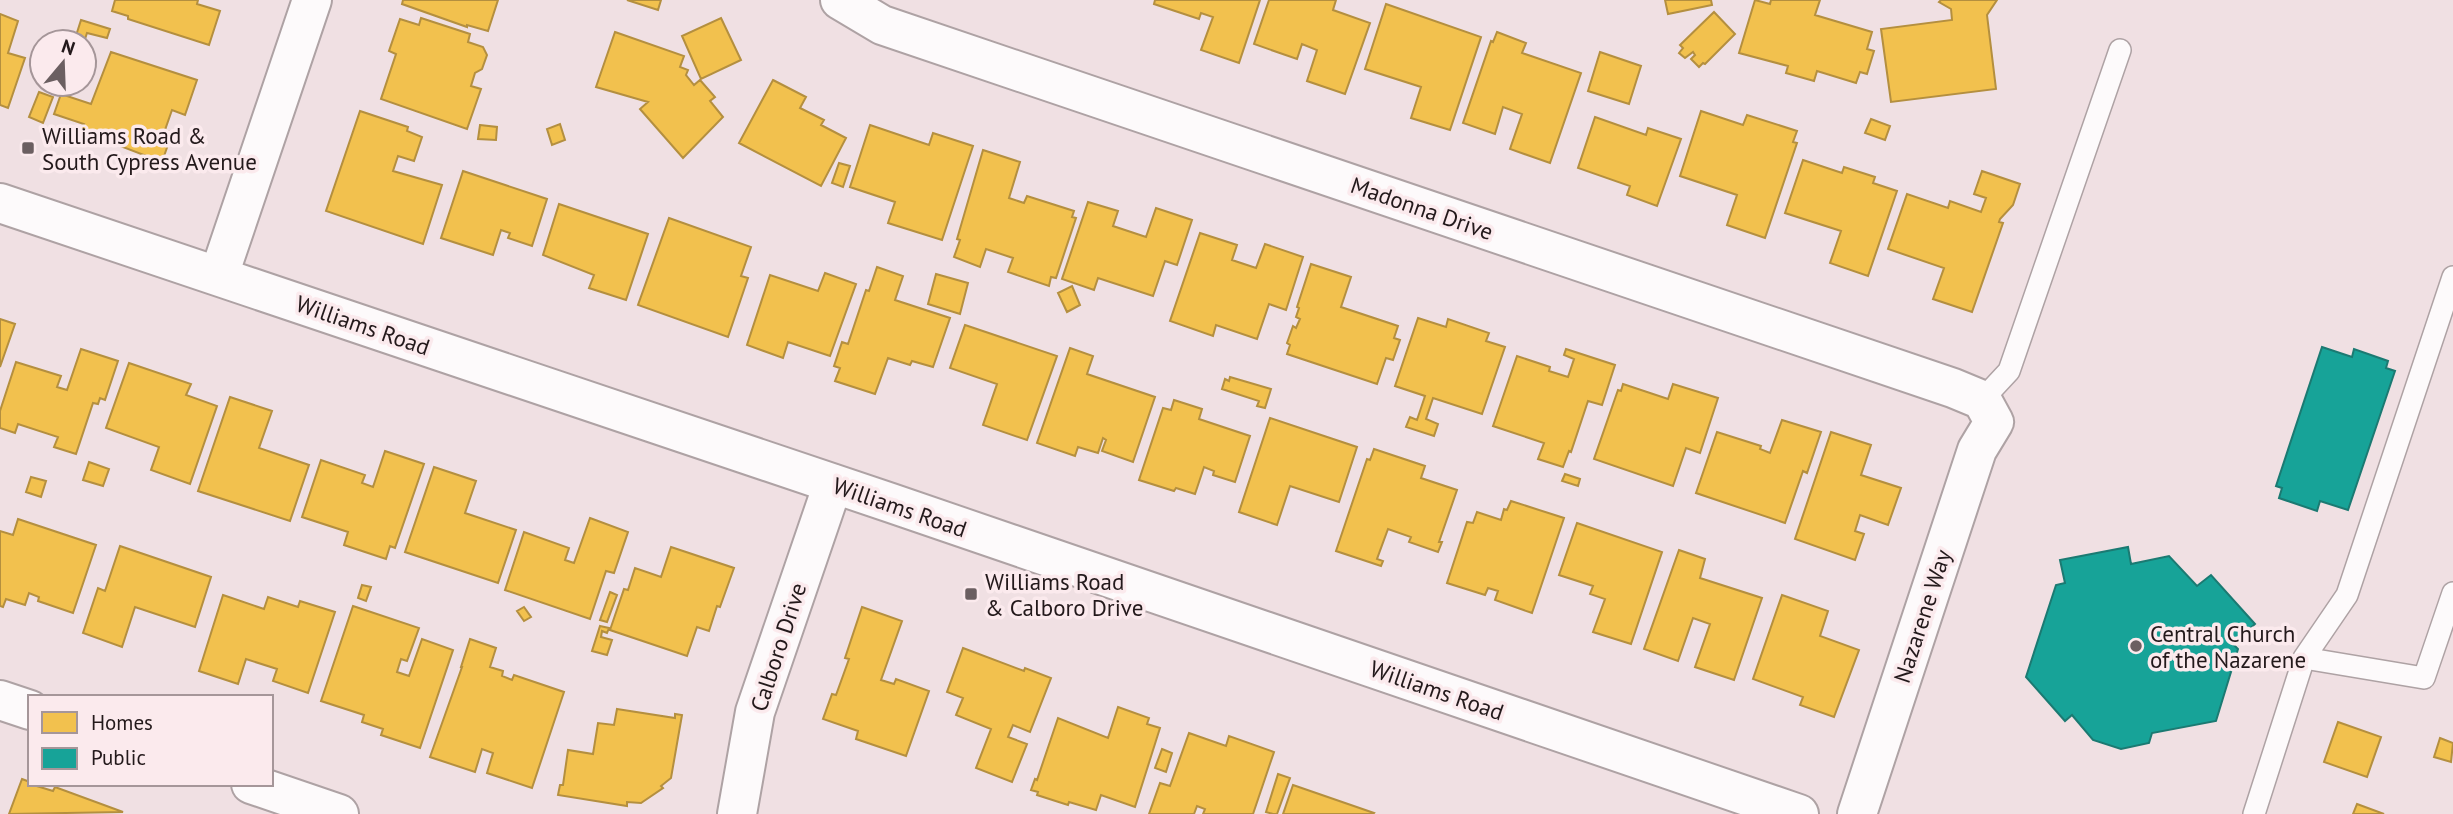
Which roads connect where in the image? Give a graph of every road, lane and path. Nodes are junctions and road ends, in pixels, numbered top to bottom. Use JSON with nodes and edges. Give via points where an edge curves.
{"nodes":[{"id":1,"x":312,"y":0,"type":"edge"},
{"id":2,"x":840,"y":0,"type":"edge"},
{"id":3,"x":2120,"y":50,"type":"dead end"},
{"id":4,"x":0,"y":203,"type":"edge"},
{"id":5,"x":219,"y":275,"type":"junction"},
{"id":6,"x":2453,"y":276,"type":"edge"},
{"id":7,"x":1988,"y":411,"type":"junction"},
{"id":8,"x":833,"y":484,"type":"junction"},
{"id":9,"x":2453,"y":593,"type":"edge"},
{"id":10,"x":2304,"y":658,"type":"junction"},
{"id":11,"x":0,"y":700,"type":"edge"},
{"id":12,"x":28,"y":709,"type":"edge"},
{"id":13,"x":257,"y":786,"type":"edge"},
{"id":14,"x":340,"y":814,"type":"edge"},
{"id":15,"x":737,"y":814,"type":"edge"},
{"id":16,"x":1799,"y":814,"type":"edge"},
{"id":17,"x":1857,"y":814,"type":"edge"},
{"id":18,"x":2254,"y":814,"type":"edge"}],
"edges":[{"from":1,"to":5,"type":"street"},
{"from":2,"to":7,"type":"street","name":"Madonna Drive","via":[[882,25],[1927,379]]},
{"from":3,"to":7,"type":"lane","via":[[2009,371]]},
{"from":4,"to":5,"type":"street","name":"Williams Road"},
{"from":5,"to":8,"type":"street","name":"Williams Road"},
{"from":6,"to":10,"type":"lane","via":[[2347,595]]},
{"from":7,"to":17,"type":"street","name":"Nazarene Way"},
{"from":8,"to":15,"type":"street","name":"Calboro Drive","via":[[755,712]]},
{"from":8,"to":16,"type":"street","name":"Williams Road"},
{"from":9,"to":10,"type":"lane","via":[[2424,678]]},
{"from":10,"to":18,"type":"lane"},
{"from":11,"to":12,"type":"street"},
{"from":13,"to":14,"type":"street"}]}
